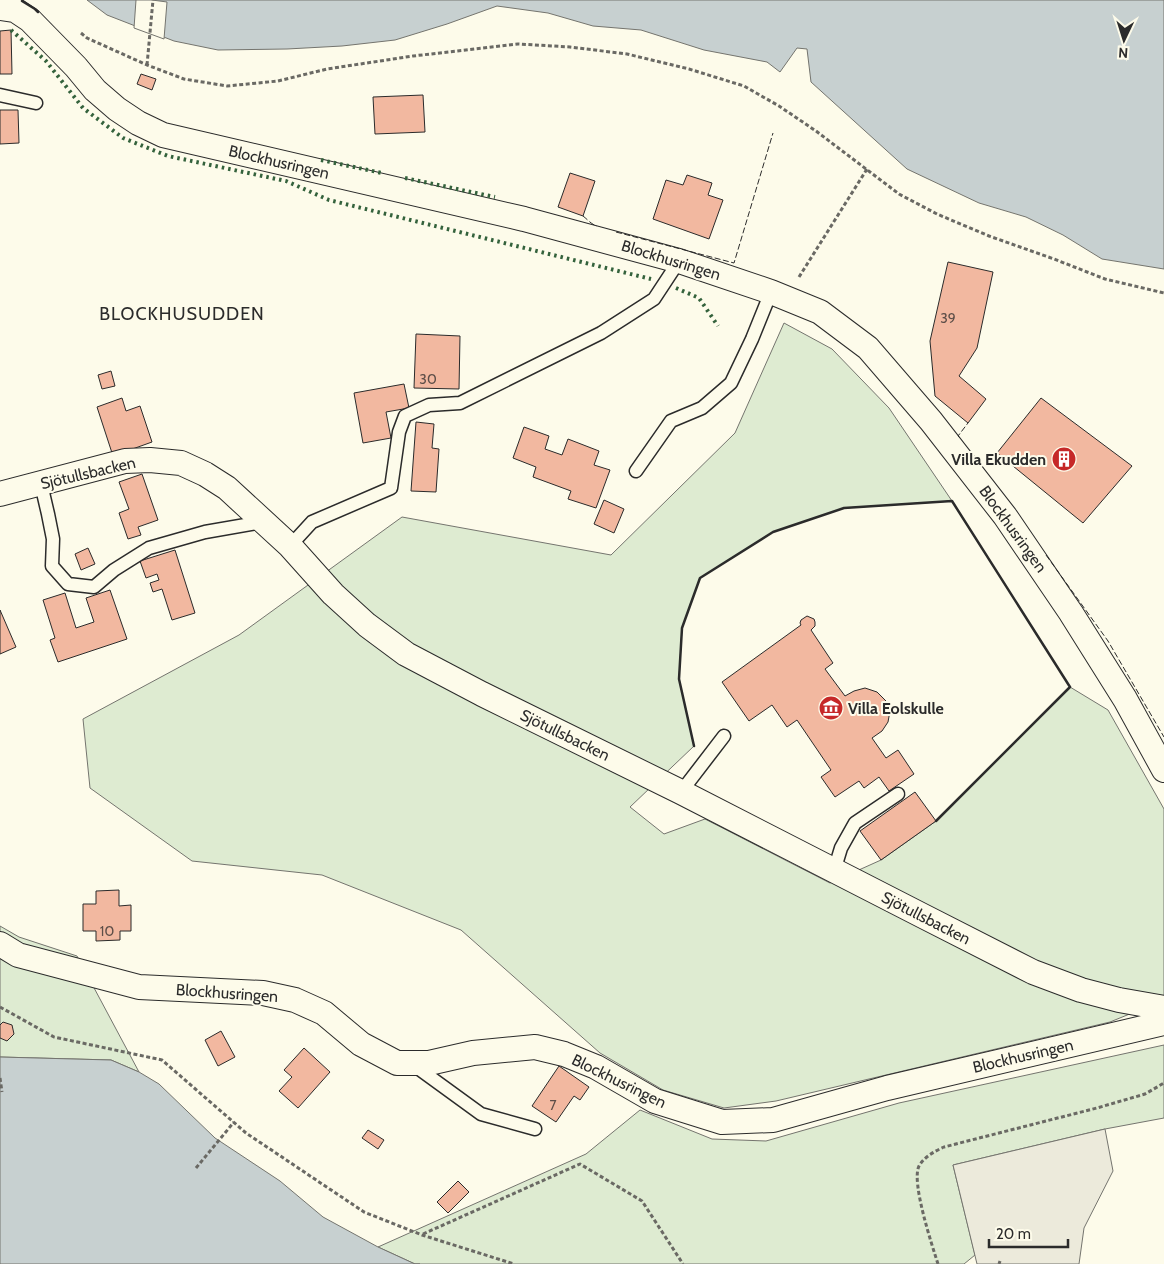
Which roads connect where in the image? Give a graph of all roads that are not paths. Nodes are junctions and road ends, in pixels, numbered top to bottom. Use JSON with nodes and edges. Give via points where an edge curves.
{"nodes":[{"id":1,"x":0,"y":8,"type":"edge"},
{"id":2,"x":0,"y":95,"type":"edge"},
{"id":3,"x":36,"y":103,"type":"dead end"},
{"id":4,"x":679,"y":261,"type":"junction"},
{"id":5,"x":779,"y":295,"type":"junction"},
{"id":6,"x":636,"y":471,"type":"dead end"},
{"id":7,"x":41,"y":484,"type":"junction"},
{"id":8,"x":0,"y":494,"type":"edge"},
{"id":9,"x":264,"y":522,"type":"junction"},
{"id":10,"x":290,"y":546,"type":"junction"},
{"id":11,"x":724,"y":736,"type":"dead end"},
{"id":12,"x":1164,"y":770,"type":"edge"},
{"id":13,"x":681,"y":792,"type":"junction"},
{"id":14,"x":898,"y":794,"type":"dead end"},
{"id":15,"x":834,"y":871,"type":"junction"},
{"id":16,"x":0,"y":944,"type":"edge"},
{"id":17,"x":1164,"y":1008,"type":"edge"},
{"id":18,"x":1164,"y":1023,"type":"edge"},
{"id":19,"x":411,"y":1063,"type":"junction"},
{"id":20,"x":535,"y":1129,"type":"dead end"}],
"edges":[{"from":1,"to":4,"type":"street","name":"Blockhusringen","via":[[15,10],[30,20],[95,90],[138,123],[163,135],[524,219]]},
{"from":2,"to":3,"type":"lane"},
{"from":4,"to":5,"type":"street","name":"Blockhusringen"},
{"from":4,"to":10,"type":"lane","via":[[654,299],[601,333],[460,402],[429,405],[405,416],[399,432],[391,488],[312,522]]},
{"from":5,"to":6,"type":"lane","via":[[731,382],[702,408],[670,421]]},
{"from":5,"to":12,"type":"street","name":"Blockhusringen","via":[[820,312],[868,348],[931,421],[1006,516],[1071,613],[1125,699]]},
{"from":7,"to":8,"type":"street","name":"Sjötullsbacken"},
{"from":7,"to":9,"type":"street","name":"Sjötullsbacken","via":[[125,461],[181,463],[227,488]]},
{"from":7,"to":9,"type":"lane","via":[[52,539],[52,566],[68,584],[94,587],[149,548],[205,532]]},
{"from":9,"to":10,"type":"street","name":"Sjötullsbacken"},
{"from":10,"to":13,"type":"street","name":"Sjötullsbacken","via":[[333,594],[406,654]]},
{"from":11,"to":13,"type":"lane"},
{"from":13,"to":15,"type":"street","name":"Sjötullsbacken"},
{"from":14,"to":15,"type":"lane","via":[[855,822],[840,848]]},
{"from":15,"to":17,"type":"street","name":"Sjötullsbacken","via":[[1033,972],[1081,990]]},
{"from":16,"to":19,"type":"street","name":"Blockhusringen","via":[[18,955],[139,987],[263,992],[295,1000],[324,1013],[361,1044],[397,1062]]},
{"from":18,"to":19,"type":"street","name":"Blockhusringen","via":[[887,1088],[773,1120],[722,1122],[656,1101],[596,1067],[535,1046]]},
{"from":19,"to":20,"type":"lane","via":[[482,1114]]}]}
